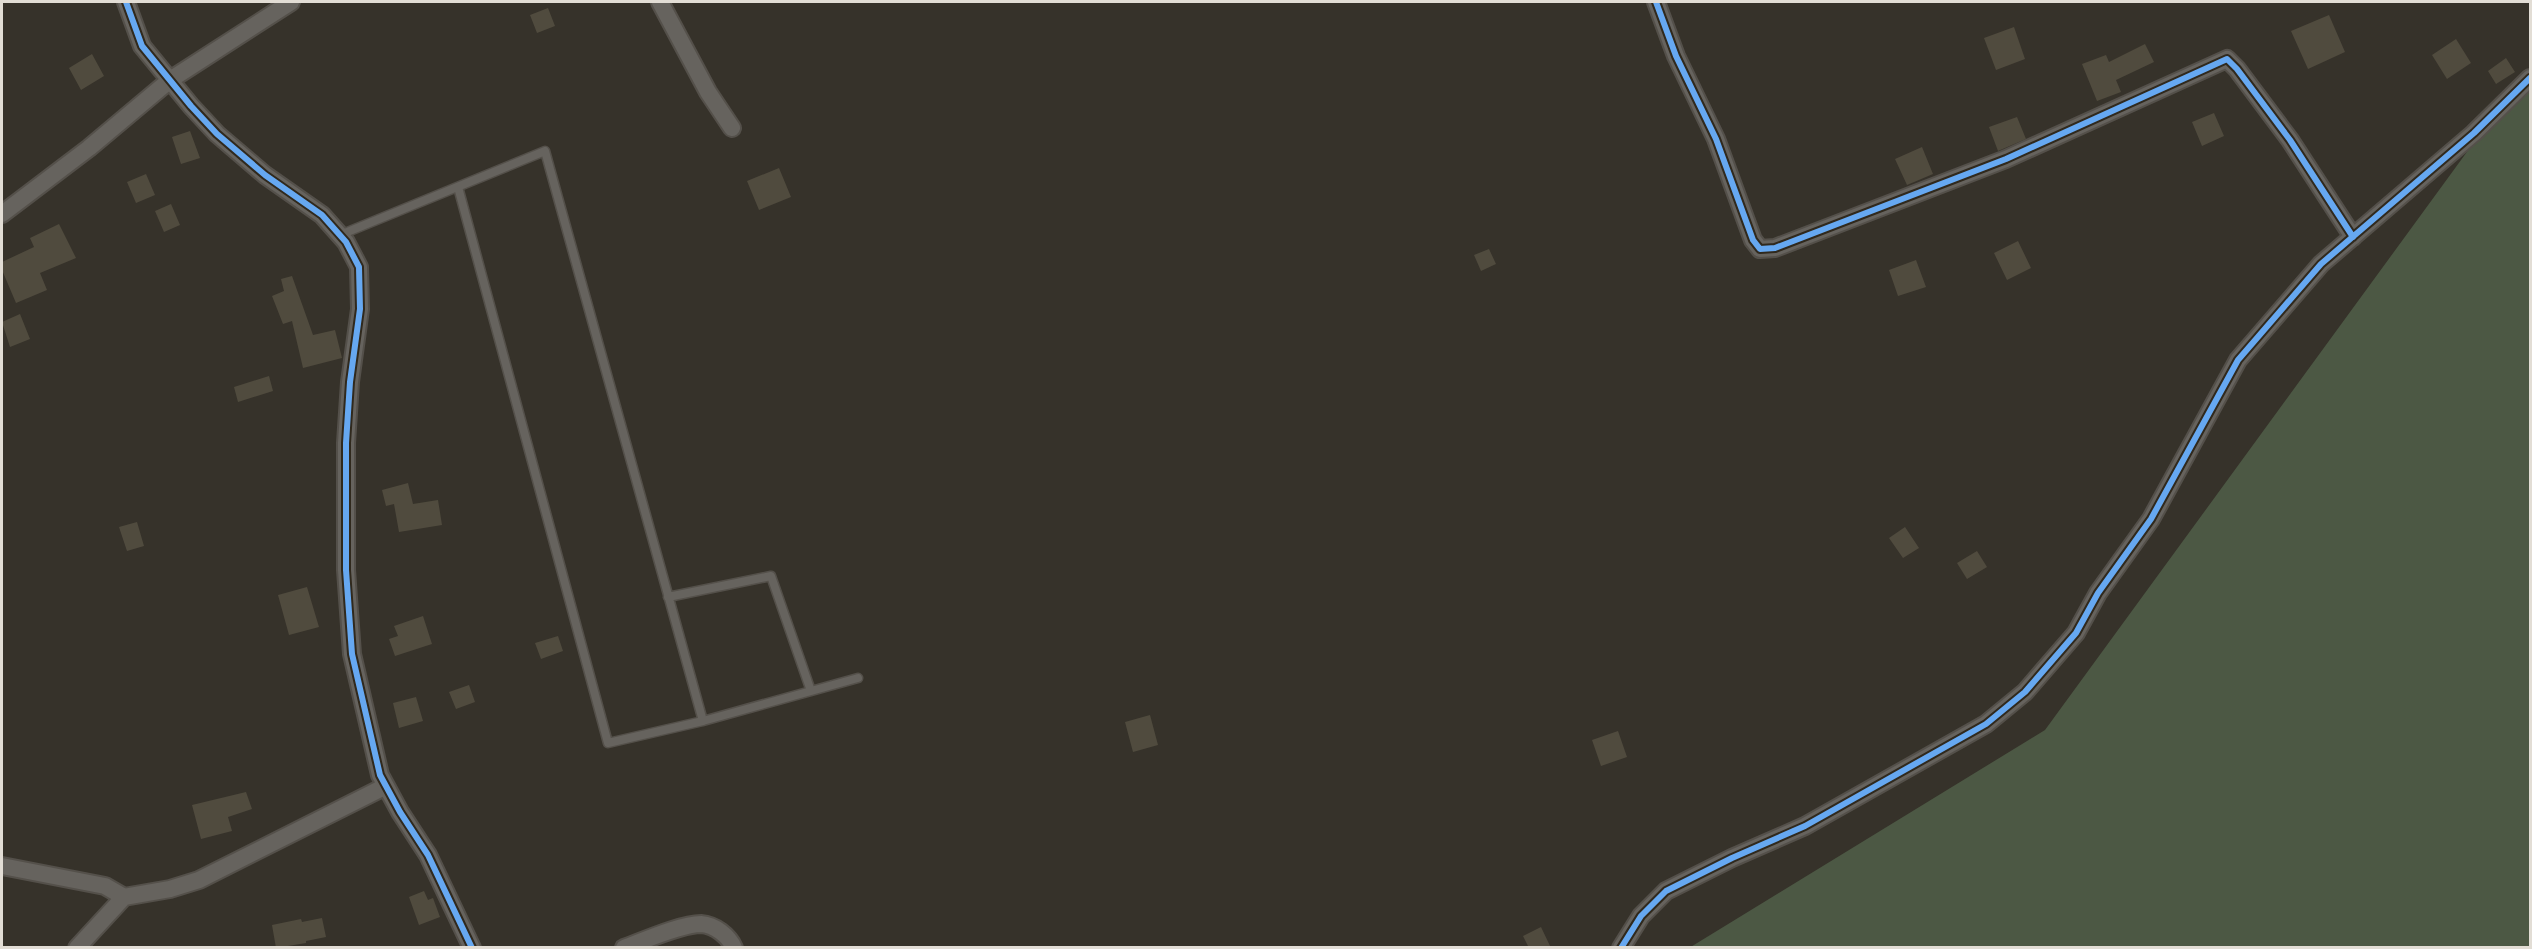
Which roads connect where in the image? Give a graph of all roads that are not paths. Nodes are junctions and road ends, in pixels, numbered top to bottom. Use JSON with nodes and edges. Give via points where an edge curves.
{"nodes":[{"id":1,"x":126,"y":2,"type":"edge"},
{"id":2,"x":291,"y":2,"type":"edge"},
{"id":3,"x":660,"y":2,"type":"edge"},
{"id":4,"x":1656,"y":2,"type":"edge"},
{"id":5,"x":2530,"y":78,"type":"edge"},
{"id":6,"x":173,"y":84,"type":"junction"},
{"id":7,"x":732,"y":129,"type":"dead end"},
{"id":8,"x":458,"y":187,"type":"junction"},
{"id":9,"x":2,"y":214,"type":"edge"},
{"id":10,"x":340,"y":235,"type":"junction"},
{"id":11,"x":2353,"y":237,"type":"junction"},
{"id":12,"x":668,"y":597,"type":"junction"},
{"id":13,"x":858,"y":678,"type":"dead end"},
{"id":14,"x":811,"y":691,"type":"junction"},
{"id":15,"x":703,"y":721,"type":"junction"},
{"id":16,"x":386,"y":786,"type":"junction"},
{"id":17,"x":2,"y":866,"type":"edge"},
{"id":18,"x":124,"y":897,"type":"junction"},
{"id":19,"x":77,"y":948,"type":"edge"},
{"id":20,"x":472,"y":948,"type":"edge"},
{"id":21,"x":624,"y":948,"type":"edge"},
{"id":22,"x":734,"y":948,"type":"edge"},
{"id":23,"x":1621,"y":948,"type":"edge"}],
"edges":[{"from":1,"to":6,"type":"street","via":[[142,46]]},
{"from":2,"to":6,"type":"street"},
{"from":3,"to":7,"type":"street","via":[[708,93]]},
{"from":4,"to":11,"type":"street","via":[[1760,249],[1775,248],[2006,159],[2227,59],[2290,140]]},
{"from":5,"to":11,"type":"street","via":[[2474,133]]},
{"from":6,"to":9,"type":"street"},
{"from":6,"to":10,"type":"street","via":[[217,134],[265,175],[322,215]]},
{"from":8,"to":10,"type":"lane"},
{"from":8,"to":12,"type":"lane","via":[[545,151]]},
{"from":8,"to":15,"type":"lane","via":[[608,743]]},
{"from":10,"to":16,"type":"street","via":[[359,267],[360,285],[346,443],[346,570],[352,654],[380,775]]},
{"from":11,"to":23,"type":"street","via":[[2321,264],[2238,360],[2151,519],[2098,593],[2076,633],[2025,692],[1986,724],[1805,826],[1666,891],[1641,916]]},
{"from":12,"to":14,"type":"lane","via":[[771,576]]},
{"from":12,"to":15,"type":"lane"},
{"from":13,"to":14,"type":"lane"},
{"from":14,"to":15,"type":"lane"},
{"from":16,"to":18,"type":"street","via":[[199,880]]},
{"from":16,"to":20,"type":"street","via":[[428,855]]},
{"from":17,"to":18,"type":"street","via":[[105,886]]},
{"from":18,"to":19,"type":"street"},
{"from":21,"to":22,"type":"street","via":[[702,924],[719,930]]}]}
